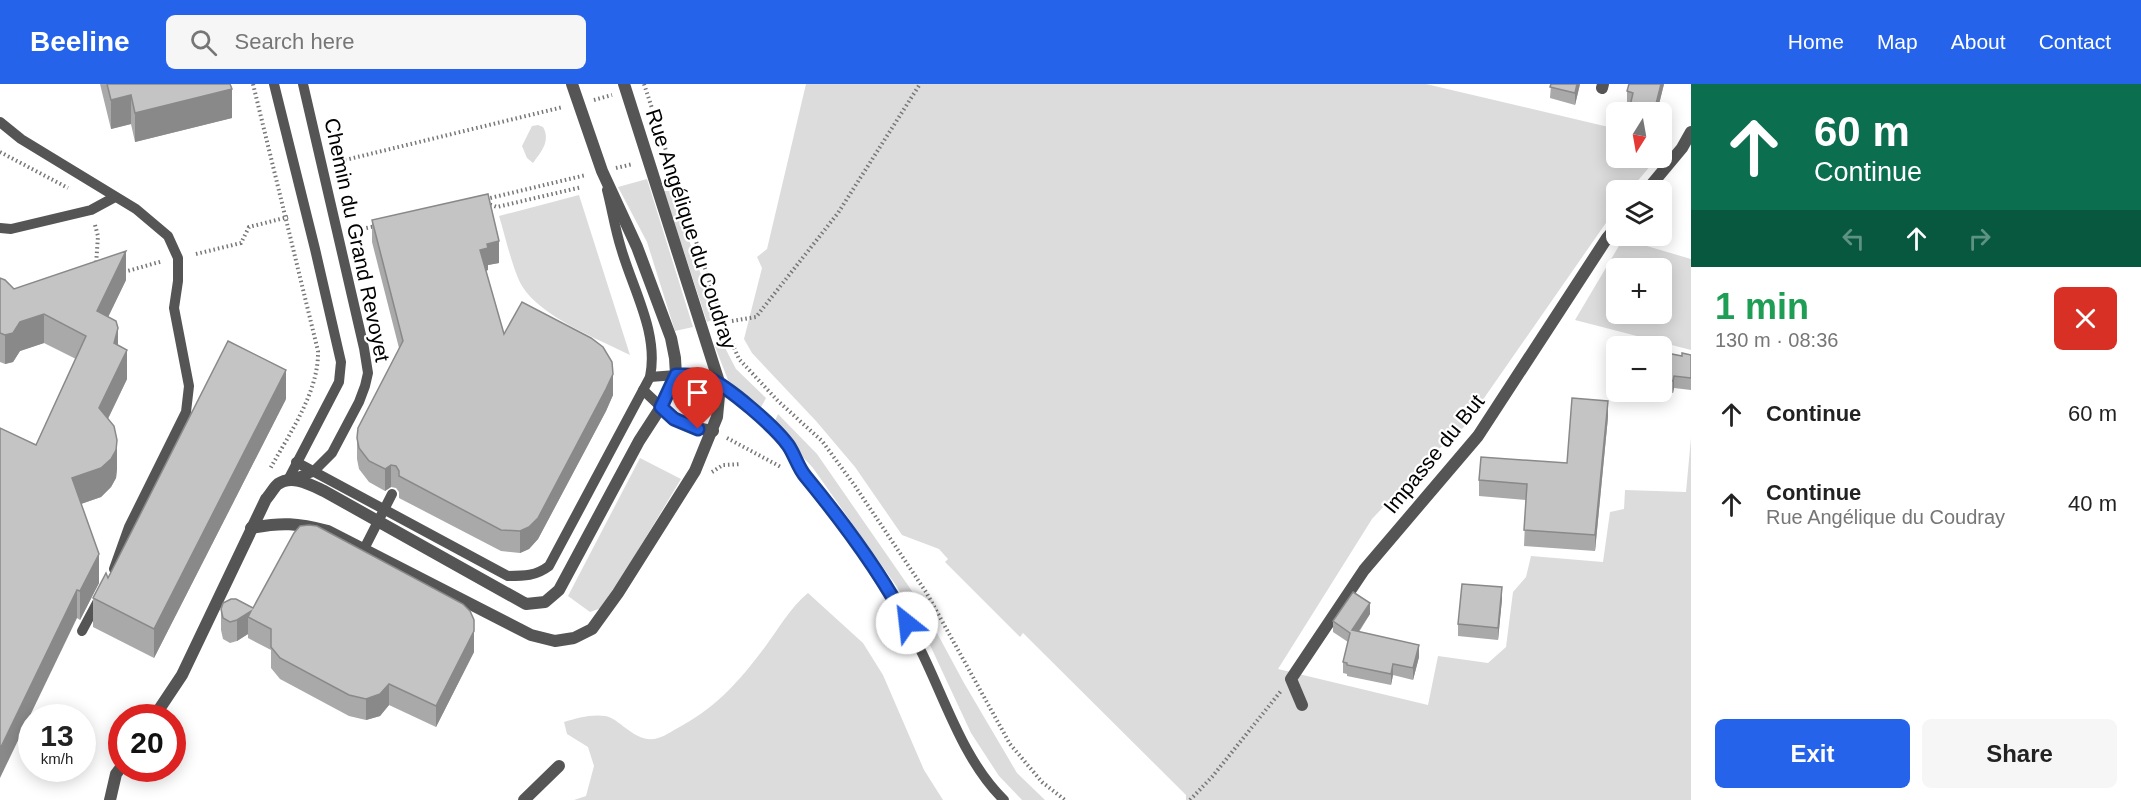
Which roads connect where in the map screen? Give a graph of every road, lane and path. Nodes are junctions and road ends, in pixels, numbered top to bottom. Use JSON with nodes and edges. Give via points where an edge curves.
{"nodes":[{"id":1,"x":254,"y":84,"type":"edge"},
{"id":2,"x":274,"y":84,"type":"edge"},
{"id":3,"x":303,"y":84,"type":"edge"},
{"id":4,"x":572,"y":84,"type":"edge"},
{"id":5,"x":644,"y":84,"type":"edge"},
{"id":6,"x":920,"y":84,"type":"edge"},
{"id":7,"x":623,"y":88,"type":"edge"},
{"id":8,"x":590,"y":100,"type":"dead end"},
{"id":9,"x":567,"y":106,"type":"dead end"},
{"id":10,"x":0,"y":122,"type":"edge"},
{"id":11,"x":1691,"y":132,"type":"edge"},
{"id":12,"x":345,"y":160,"type":"dead end"},
{"id":13,"x":642,"y":162,"type":"dead end"},
{"id":14,"x":608,"y":170,"type":"junction"},
{"id":15,"x":588,"y":174,"type":"dead end"},
{"id":16,"x":1655,"y":180,"type":"edge"},
{"id":17,"x":582,"y":187,"type":"dead end"},
{"id":18,"x":115,"y":197,"type":"junction"},
{"id":19,"x":356,"y":202,"type":"dead end"},
{"id":20,"x":332,"y":207,"type":"junction"},
{"id":21,"x":306,"y":214,"type":"junction"},
{"id":22,"x":286,"y":217,"type":"junction"},
{"id":23,"x":378,"y":226,"type":"edge"},
{"id":24,"x":0,"y":228,"type":"edge"},
{"id":25,"x":362,"y":229,"type":"dead end"},
{"id":26,"x":1606,"y":240,"type":"edge"},
{"id":27,"x":196,"y":254,"type":"dead end"},
{"id":28,"x":163,"y":261,"type":"dead end"},
{"id":29,"x":115,"y":275,"type":"edge"},
{"id":30,"x":732,"y":321,"type":"dead end"},
{"id":31,"x":676,"y":375,"type":"junction"},
{"id":32,"x":650,"y":377,"type":"junction"},
{"id":33,"x":720,"y":385,"type":"junction"},
{"id":34,"x":643,"y":390,"type":"junction"},
{"id":35,"x":661,"y":407,"type":"junction"},
{"id":36,"x":713,"y":431,"type":"junction"},
{"id":37,"x":296,"y":462,"type":"junction"},
{"id":38,"x":741,"y":464,"type":"dead end"},
{"id":39,"x":269,"y":472,"type":"dead end"},
{"id":40,"x":314,"y":472,"type":"junction"},
{"id":41,"x":803,"y":474,"type":"junction"},
{"id":42,"x":706,"y":476,"type":"dead end"},
{"id":43,"x":288,"y":480,"type":"junction"},
{"id":44,"x":392,"y":494,"type":"dead end"},
{"id":45,"x":382,"y":515,"type":"junction"},
{"id":46,"x":251,"y":528,"type":"junction"},
{"id":47,"x":364,"y":549,"type":"junction"},
{"id":48,"x":114,"y":569,"type":"edge"},
{"id":49,"x":106,"y":586,"type":"edge"},
{"id":50,"x":82,"y":631,"type":"dead end"},
{"id":51,"x":1291,"y":679,"type":"junction"},
{"id":52,"x":163,"y":704,"type":"edge"},
{"id":53,"x":1302,"y":705,"type":"dead end"},
{"id":54,"x":559,"y":766,"type":"dead end"},
{"id":55,"x":114,"y":782,"type":"edge"},
{"id":56,"x":111,"y":800,"type":"edge"},
{"id":57,"x":524,"y":800,"type":"edge"},
{"id":58,"x":1004,"y":800,"type":"edge"},
{"id":59,"x":1065,"y":800,"type":"edge"},
{"id":60,"x":1190,"y":800,"type":"edge"}],
"edges":[{"from":1,"to":22,"type":"path"},
{"from":2,"to":21,"type":"lane","name":"Chemin du Grand Revoyet"},
{"from":3,"to":20,"type":"lane","name":"Chemin du Grand Revoyet"},
{"from":4,"to":14,"type":"street"},
{"from":5,"to":59,"type":"path","via":[[723,323],[739,359],[822,441],[926,592],[1010,744],[1042,782]]},
{"from":6,"to":30,"type":"path","via":[[838,213],[756,317]]},
{"from":7,"to":8,"type":"path"},
{"from":7,"to":33,"type":"street","name":"Rue Angélique du Coudray"},
{"from":9,"to":12,"type":"path"},
{"from":10,"to":18,"type":"lane"},
{"from":11,"to":16,"type":"street"},
{"from":13,"to":14,"type":"path"},
{"from":14,"to":31,"type":"street","via":[[671,338]]},
{"from":14,"to":32,"type":"lane","via":[[621,248],[652,340]]},
{"from":15,"to":17,"type":"path","via":[[479,201],[497,207]]},
{"from":18,"to":24,"type":"lane","via":[[91,210],[11,229]]},
{"from":18,"to":48,"type":"lane","via":[[136,208],[168,236],[178,258],[174,308],[189,386],[186,412],[129,527]]},
{"from":19,"to":20,"type":"path"},
{"from":20,"to":40,"type":"lane","name":"Chemin du Grand Revoyet","via":[[368,373],[359,402],[332,453]]},
{"from":21,"to":22,"type":"path"},
{"from":21,"to":37,"type":"lane","name":"Chemin du Grand Revoyet","via":[[341,362],[339,382]]},
{"from":22,"to":27,"type":"path","via":[[249,227],[241,243]]},
{"from":22,"to":39,"type":"path","via":[[318,351],[317,374]]},
{"from":23,"to":25,"type":"path"},
{"from":26,"to":51,"type":"street","name":"Impasse du But","via":[[1478,436],[1364,570]]},
{"from":28,"to":29,"type":"path"},
{"from":31,"to":32,"type":"lane"},
{"from":31,"to":33,"type":"street","name":"Rue Angélique du Coudray","via":[[706,377]]},
{"from":31,"to":35,"type":"street"},
{"from":32,"to":34,"type":"lane"},
{"from":33,"to":36,"type":"street","name":"Rue Angélique du Coudray"},
{"from":33,"to":41,"type":"lane","via":[[787,443]]},
{"from":34,"to":35,"type":"lane"},
{"from":34,"to":45,"type":"lane","via":[[549,566],[540,573],[508,576]]},
{"from":35,"to":36,"type":"street","via":[[682,423]]},
{"from":35,"to":45,"type":"street","via":[[559,590],[545,602],[526,604]]},
{"from":36,"to":41,"type":"path","via":[[779,466]]},
{"from":36,"to":47,"type":"street","name":"Rue Angélique du Coudray","via":[[695,471],[618,593],[592,629],[574,638],[555,641],[531,635]]},
{"from":37,"to":40,"type":"lane"},
{"from":37,"to":43,"type":"lane","name":"Chemin du Grand Revoyet"},
{"from":38,"to":42,"type":"path","via":[[723,465]]},
{"from":40,"to":43,"type":"lane","name":"Chemin du Grand Revoyet"},
{"from":40,"to":45,"type":"lane"},
{"from":41,"to":58,"type":"lane","via":[[827,501],[898,607],[963,742]]},
{"from":43,"to":45,"type":"street","via":[[306,483]]},
{"from":43,"to":46,"type":"street","name":"Chemin du Grand Revoyet","via":[[278,484],[266,499]]},
{"from":44,"to":45,"type":"lane"},
{"from":45,"to":47,"type":"lane"},
{"from":46,"to":47,"type":"street","name":"Rue Angélique du Coudray","via":[[275,523],[301,524],[328,531]]},
{"from":46,"to":52,"type":"street","name":"Chemin du Grand Revoyet","via":[[182,675]]},
{"from":49,"to":50,"type":"lane"},
{"from":51,"to":53,"type":"street"},
{"from":51,"to":60,"type":"path"},
{"from":54,"to":57,"type":"street"},
{"from":55,"to":56,"type":"street"}]}
